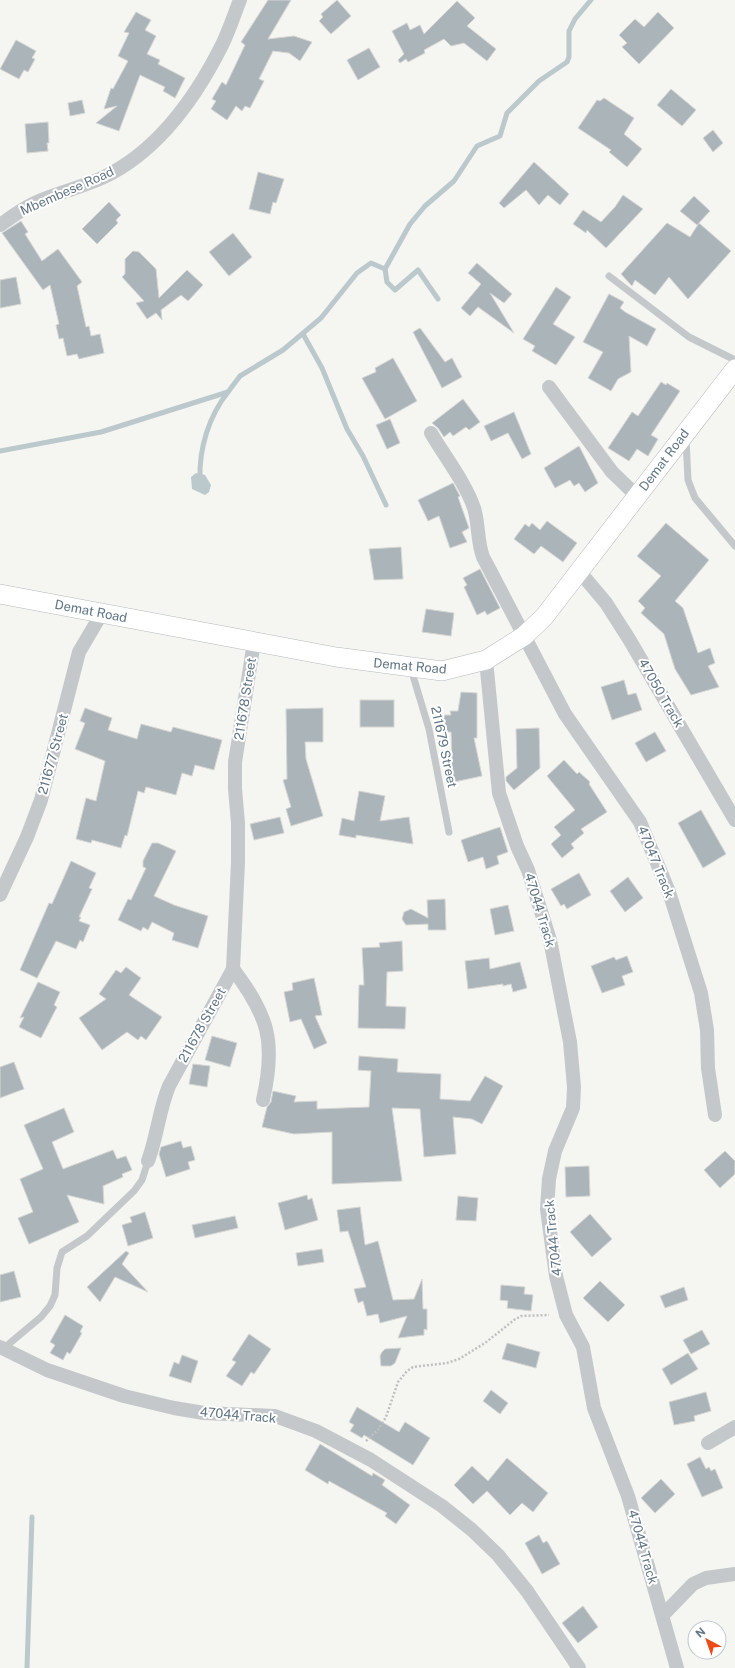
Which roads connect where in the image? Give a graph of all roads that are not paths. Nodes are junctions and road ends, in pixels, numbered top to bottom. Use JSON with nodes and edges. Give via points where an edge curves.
{"nodes":[{"id":1,"x":240,"y":0,"type":"edge"},
{"id":2,"x":0,"y":225,"type":"edge"},
{"id":3,"x":609,"y":276,"type":"dead end"},
{"id":4,"x":735,"y":360,"type":"edge"},
{"id":5,"x":735,"y":369,"type":"edge"},
{"id":6,"x":549,"y":386,"type":"dead end"},
{"id":7,"x":686,"y":431,"type":"junction"},
{"id":8,"x":431,"y":433,"type":"dead end"},
{"id":9,"x":636,"y":496,"type":"junction"},
{"id":10,"x":735,"y":546,"type":"edge"},
{"id":11,"x":580,"y":572,"type":"junction"},
{"id":12,"x":0,"y":594,"type":"edge"},
{"id":13,"x":102,"y":614,"type":"junction"},
{"id":14,"x":524,"y":636,"type":"junction"},
{"id":15,"x":254,"y":642,"type":"junction"},
{"id":16,"x":486,"y":660,"type":"junction"},
{"id":17,"x":411,"y":668,"type":"junction"},
{"id":18,"x":735,"y":820,"type":"edge"},
{"id":19,"x":449,"y":832,"type":"dead end"},
{"id":20,"x":0,"y":895,"type":"edge"},
{"id":21,"x":234,"y":969,"type":"junction"},
{"id":22,"x":263,"y":1100,"type":"dead end"},
{"id":23,"x":715,"y":1115,"type":"dead end"},
{"id":24,"x":148,"y":1161,"type":"joint"},
{"id":25,"x":2,"y":1347,"type":"edge"},
{"id":26,"x":735,"y":1427,"type":"edge"},
{"id":27,"x":708,"y":1443,"type":"dead end"},
{"id":28,"x":735,"y":1574,"type":"edge"},
{"id":29,"x":663,"y":1615,"type":"junction"},
{"id":30,"x":579,"y":1668,"type":"edge"},
{"id":31,"x":677,"y":1668,"type":"edge"}],
"edges":[{"from":1,"to":2,"type":"street","name":"Mbembese Road","via":[[223,44],[192,96],[171,124],[144,150],[105,176],[44,199],[21,210]]},
{"from":3,"to":4,"type":"lane","via":[[689,337]]},
{"from":5,"to":7,"type":"street","name":"Demat Road"},
{"from":6,"to":9,"type":"street","via":[[612,472]]},
{"from":7,"to":9,"type":"street","name":"Demat Road"},
{"from":7,"to":10,"type":"lane","via":[[688,480],[695,498]]},
{"from":8,"to":14,"type":"street","name":"47047 Track","via":[[468,495],[476,517],[483,557]]},
{"from":9,"to":11,"type":"street","name":"Demat Road"},
{"from":11,"to":14,"type":"street","name":"Demat Road","via":[[544,617]]},
{"from":11,"to":18,"type":"street","name":"47050 Track","via":[[606,603],[629,639]]},
{"from":12,"to":13,"type":"street","name":"Demat Road"},
{"from":13,"to":15,"type":"street","name":"Demat Road"},
{"from":13,"to":20,"type":"street","name":"211677 Street","via":[[79,652],[41,800]]},
{"from":14,"to":16,"type":"street","name":"Demat Road"},
{"from":14,"to":23,"type":"street","name":"47047 Track","via":[[565,714],[640,822],[669,892],[701,993]]},
{"from":15,"to":17,"type":"street","name":"Demat Road"},
{"from":15,"to":21,"type":"street","name":"211678 Street","via":[[236,762],[238,862]]},
{"from":16,"to":17,"type":"street","name":"Demat Road","via":[[442,671]]},
{"from":16,"to":29,"type":"street","name":"47044 Track","via":[[499,793],[528,870],[550,940],[570,1042],[573,1108],[555,1151],[549,1179],[547,1209],[556,1276],[566,1315],[583,1347],[594,1408],[628,1496]]},
{"from":17,"to":19,"type":"lane","name":"211679 Street","via":[[429,729]]},
{"from":21,"to":22,"type":"street","via":[[259,1009],[266,1026],[270,1048],[269,1072]]},
{"from":21,"to":24,"type":"street","name":"211678 Street","via":[[169,1086],[161,1105]]},
{"from":24,"to":25,"type":"lane","name":"211678 Street","via":[[142,1180],[134,1191],[87,1236],[62,1252],[57,1268],[55,1294],[50,1306],[41,1317]]},
{"from":25,"to":30,"type":"street","name":"47044 Track","via":[[46,1370],[124,1396],[204,1413],[275,1416],[316,1431],[353,1450],[404,1480],[472,1530],[498,1555],[527,1591]]},
{"from":26,"to":27,"type":"street"},
{"from":28,"to":29,"type":"street","via":[[706,1578],[693,1584]]},
{"from":29,"to":31,"type":"street","name":"47044 Track"}]}
